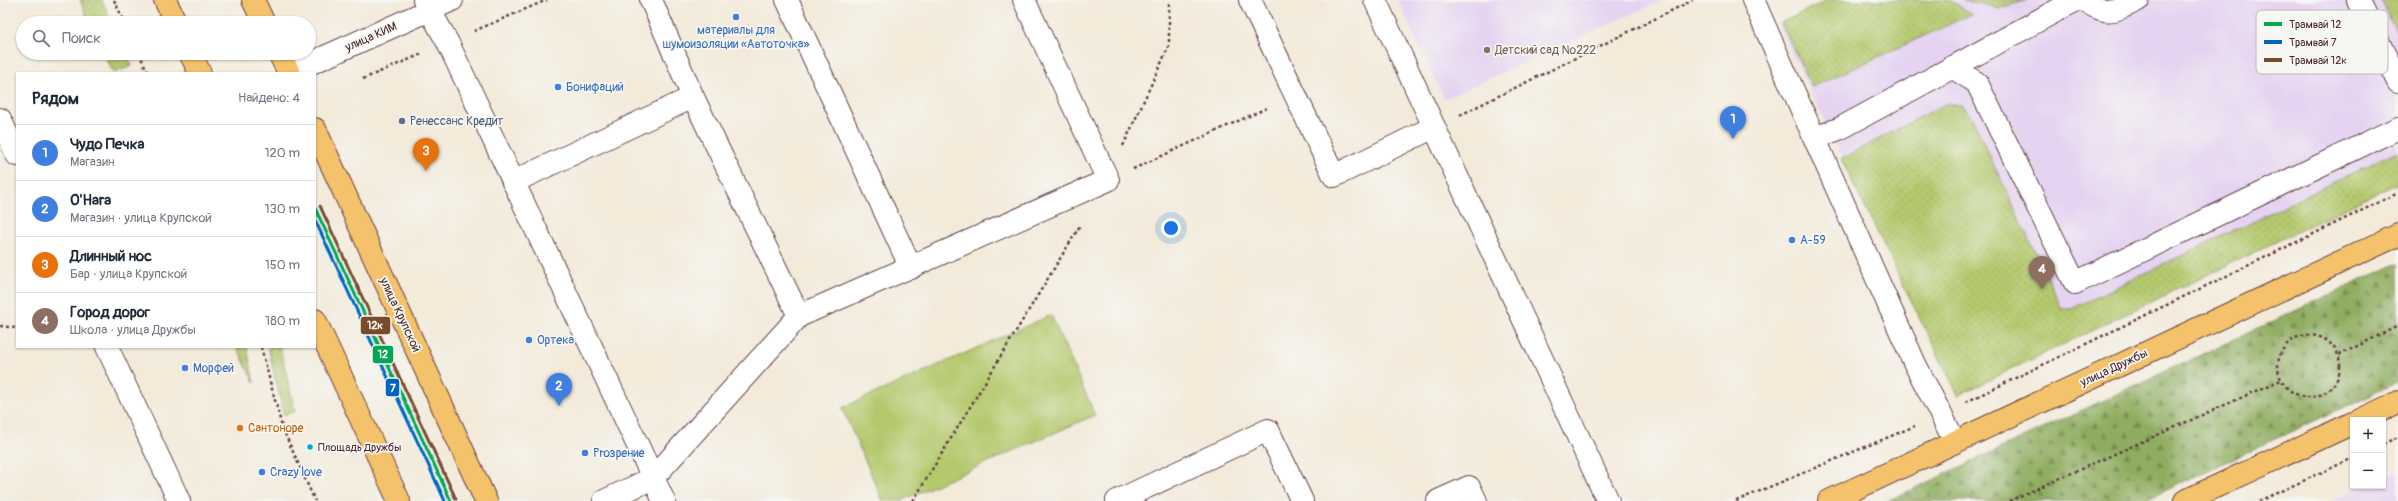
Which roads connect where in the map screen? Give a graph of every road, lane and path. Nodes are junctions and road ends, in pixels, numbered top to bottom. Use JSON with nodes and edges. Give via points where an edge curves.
{"nodes":[{"id":1,"x":114,"y":0,"type":"edge"},
{"id":2,"x":165,"y":0,"type":"edge"},
{"id":3,"x":253,"y":0,"type":"edge"},
{"id":4,"x":452,"y":0,"type":"edge"},
{"id":5,"x":651,"y":0,"type":"edge"},
{"id":6,"x":788,"y":0,"type":"edge"},
{"id":7,"x":1024,"y":0,"type":"edge"},
{"id":8,"x":1169,"y":0,"type":"edge"},
{"id":9,"x":1250,"y":0,"type":"edge"},
{"id":10,"x":1375,"y":0,"type":"edge"},
{"id":11,"x":1693,"y":0,"type":"edge"},
{"id":12,"x":1754,"y":0,"type":"edge"},
{"id":13,"x":2076,"y":0,"type":"edge"},
{"id":14,"x":2082,"y":0,"type":"edge"},
{"id":15,"x":2138,"y":0,"type":"edge"},
{"id":16,"x":2358,"y":0,"type":"edge"},
{"id":17,"x":427,"y":5,"type":"edge"},
{"id":18,"x":2363,"y":10,"type":"edge"},
{"id":19,"x":122,"y":16,"type":"edge"},
{"id":20,"x":173,"y":16,"type":"edge"},
{"id":21,"x":261,"y":16,"type":"edge"},
{"id":22,"x":142,"y":60,"type":"edge"},
{"id":23,"x":194,"y":60,"type":"edge"},
{"id":24,"x":282,"y":60,"type":"edge"},
{"id":25,"x":315,"y":60,"type":"edge"},
{"id":26,"x":316,"y":60,"type":"edge"},
{"id":27,"x":2388,"y":62,"type":"edge"},
{"id":28,"x":1952,"y":68,"type":"junction"},
{"id":29,"x":148,"y":72,"type":"edge"},
{"id":30,"x":200,"y":72,"type":"edge"},
{"id":31,"x":288,"y":72,"type":"edge"},
{"id":32,"x":291,"y":72,"type":"edge"},
{"id":33,"x":2398,"y":82,"type":"edge"},
{"id":34,"x":1295,"y":95,"type":"junction"},
{"id":35,"x":693,"y":97,"type":"junction"},
{"id":36,"x":0,"y":119,"type":"edge"},
{"id":37,"x":1434,"y":127,"type":"junction"},
{"id":38,"x":2398,"y":128,"type":"edge"},
{"id":39,"x":316,"y":131,"type":"edge"},
{"id":40,"x":1815,"y":138,"type":"junction"},
{"id":41,"x":16,"y":153,"type":"edge"},
{"id":42,"x":1108,"y":180,"type":"junction"},
{"id":43,"x":514,"y":182,"type":"junction"},
{"id":44,"x":2398,"y":193,"type":"edge"},
{"id":45,"x":1083,"y":221,"type":"dead end"},
{"id":46,"x":2398,"y":234,"type":"edge"},
{"id":47,"x":911,"y":268,"type":"junction"},
{"id":48,"x":799,"y":316,"type":"junction"},
{"id":49,"x":316,"y":322,"type":"edge"},
{"id":50,"x":0,"y":326,"type":"edge"},
{"id":51,"x":2398,"y":326,"type":"edge"},
{"id":52,"x":16,"y":328,"type":"edge"},
{"id":53,"x":106,"y":348,"type":"edge"},
{"id":54,"x":261,"y":348,"type":"edge"},
{"id":55,"x":2339,"y":355,"type":"junction"},
{"id":56,"x":2281,"y":380,"type":"junction"},
{"id":57,"x":2398,"y":402,"type":"edge"},
{"id":58,"x":1941,"y":415,"type":"junction"},
{"id":59,"x":2366,"y":417,"type":"edge"},
{"id":60,"x":2350,"y":424,"type":"edge"},
{"id":61,"x":2398,"y":437,"type":"edge"},
{"id":62,"x":1955,"y":442,"type":"junction"},
{"id":63,"x":2386,"y":443,"type":"edge"},
{"id":64,"x":2350,"y":459,"type":"edge"},
{"id":65,"x":653,"y":478,"type":"junction"},
{"id":66,"x":180,"y":501,"type":"edge"},
{"id":67,"x":315,"y":501,"type":"edge"},
{"id":68,"x":399,"y":501,"type":"edge"},
{"id":69,"x":486,"y":501,"type":"edge"},
{"id":70,"x":604,"y":501,"type":"edge"},
{"id":71,"x":664,"y":501,"type":"edge"},
{"id":72,"x":913,"y":501,"type":"edge"},
{"id":73,"x":1117,"y":501,"type":"edge"},
{"id":74,"x":1302,"y":501,"type":"edge"},
{"id":75,"x":1438,"y":501,"type":"edge"},
{"id":76,"x":1476,"y":501,"type":"edge"},
{"id":77,"x":1608,"y":501,"type":"edge"},
{"id":78,"x":1736,"y":501,"type":"edge"},
{"id":79,"x":1829,"y":501,"type":"edge"},
{"id":80,"x":2009,"y":501,"type":"edge"},
{"id":81,"x":2185,"y":501,"type":"edge"},
{"id":82,"x":2260,"y":501,"type":"edge"}],
"edges":[{"from":1,"to":19,"type":"path"},
{"from":2,"to":20,"type":"main road"},
{"from":3,"to":21,"type":"main road"},
{"from":4,"to":17,"type":"street","name":"улица КИМ"},
{"from":5,"to":35,"type":"street"},
{"from":6,"to":47,"type":"street"},
{"from":7,"to":42,"type":"street"},
{"from":8,"to":42,"type":"path","via":[[1169,46]]},
{"from":9,"to":34,"type":"street"},
{"from":10,"to":37,"type":"street"},
{"from":11,"to":37,"type":"path"},
{"from":12,"to":40,"type":"street"},
{"from":13,"to":28,"type":"street"},
{"from":14,"to":15,"type":"street","via":[[2102,11],[2113,12]]},
{"from":16,"to":18,"type":"street"},
{"from":17,"to":26,"type":"street","name":"улица КИМ"},
{"from":17,"to":43,"type":"street","via":[[448,43]]},
{"from":22,"to":29,"type":"path"},
{"from":23,"to":30,"type":"main road"},
{"from":24,"to":31,"type":"main road"},
{"from":25,"to":32,"type":"street","name":"улица КИМ"},
{"from":27,"to":33,"type":"street"},
{"from":28,"to":38,"type":"street","via":[[1977,83],[2075,283]]},
{"from":28,"to":40,"type":"street","via":[[1841,128]]},
{"from":34,"to":37,"type":"street","via":[[1326,179]]},
{"from":34,"to":42,"type":"path"},
{"from":35,"to":43,"type":"street"},
{"from":35,"to":48,"type":"street"},
{"from":36,"to":41,"type":"street"},
{"from":37,"to":77,"type":"street"},
{"from":39,"to":69,"type":"main road","name":"улица Крупской"},
{"from":40,"to":58,"type":"street"},
{"from":42,"to":47,"type":"street"},
{"from":43,"to":65,"type":"street"},
{"from":44,"to":58,"type":"path"},
{"from":45,"to":72,"type":"path"},
{"from":46,"to":62,"type":"main road","name":"улица Дружбы"},
{"from":47,"to":48,"type":"street"},
{"from":48,"to":65,"type":"street"},
{"from":49,"to":68,"type":"main road"},
{"from":50,"to":52,"type":"path"},
{"from":51,"to":55,"type":"path"},
{"from":53,"to":66,"type":"street"},
{"from":54,"to":67,"type":"path","via":[[282,427]]},
{"from":55,"to":56,"type":"path","via":[[2339,376],[2326,393],[2317,397],[2306,398],[2296,395]]},
{"from":55,"to":56,"type":"path","via":[[2334,346],[2326,340],[2307,335],[2297,337],[2282,350],[2278,360]]},
{"from":56,"to":80,"type":"path"},
{"from":57,"to":59,"type":"main road"},
{"from":58,"to":62,"type":"street"},
{"from":58,"to":78,"type":"path"},
{"from":60,"to":81,"type":"main road"},
{"from":61,"to":63,"type":"path"},
{"from":62,"to":79,"type":"main road","name":"улица Дружбы"},
{"from":64,"to":82,"type":"path"},
{"from":65,"to":70,"type":"street"},
{"from":65,"to":71,"type":"street"},
{"from":73,"to":74,"type":"street","via":[[1268,430]]},
{"from":75,"to":76,"type":"street","via":[[1469,486]]}]}
